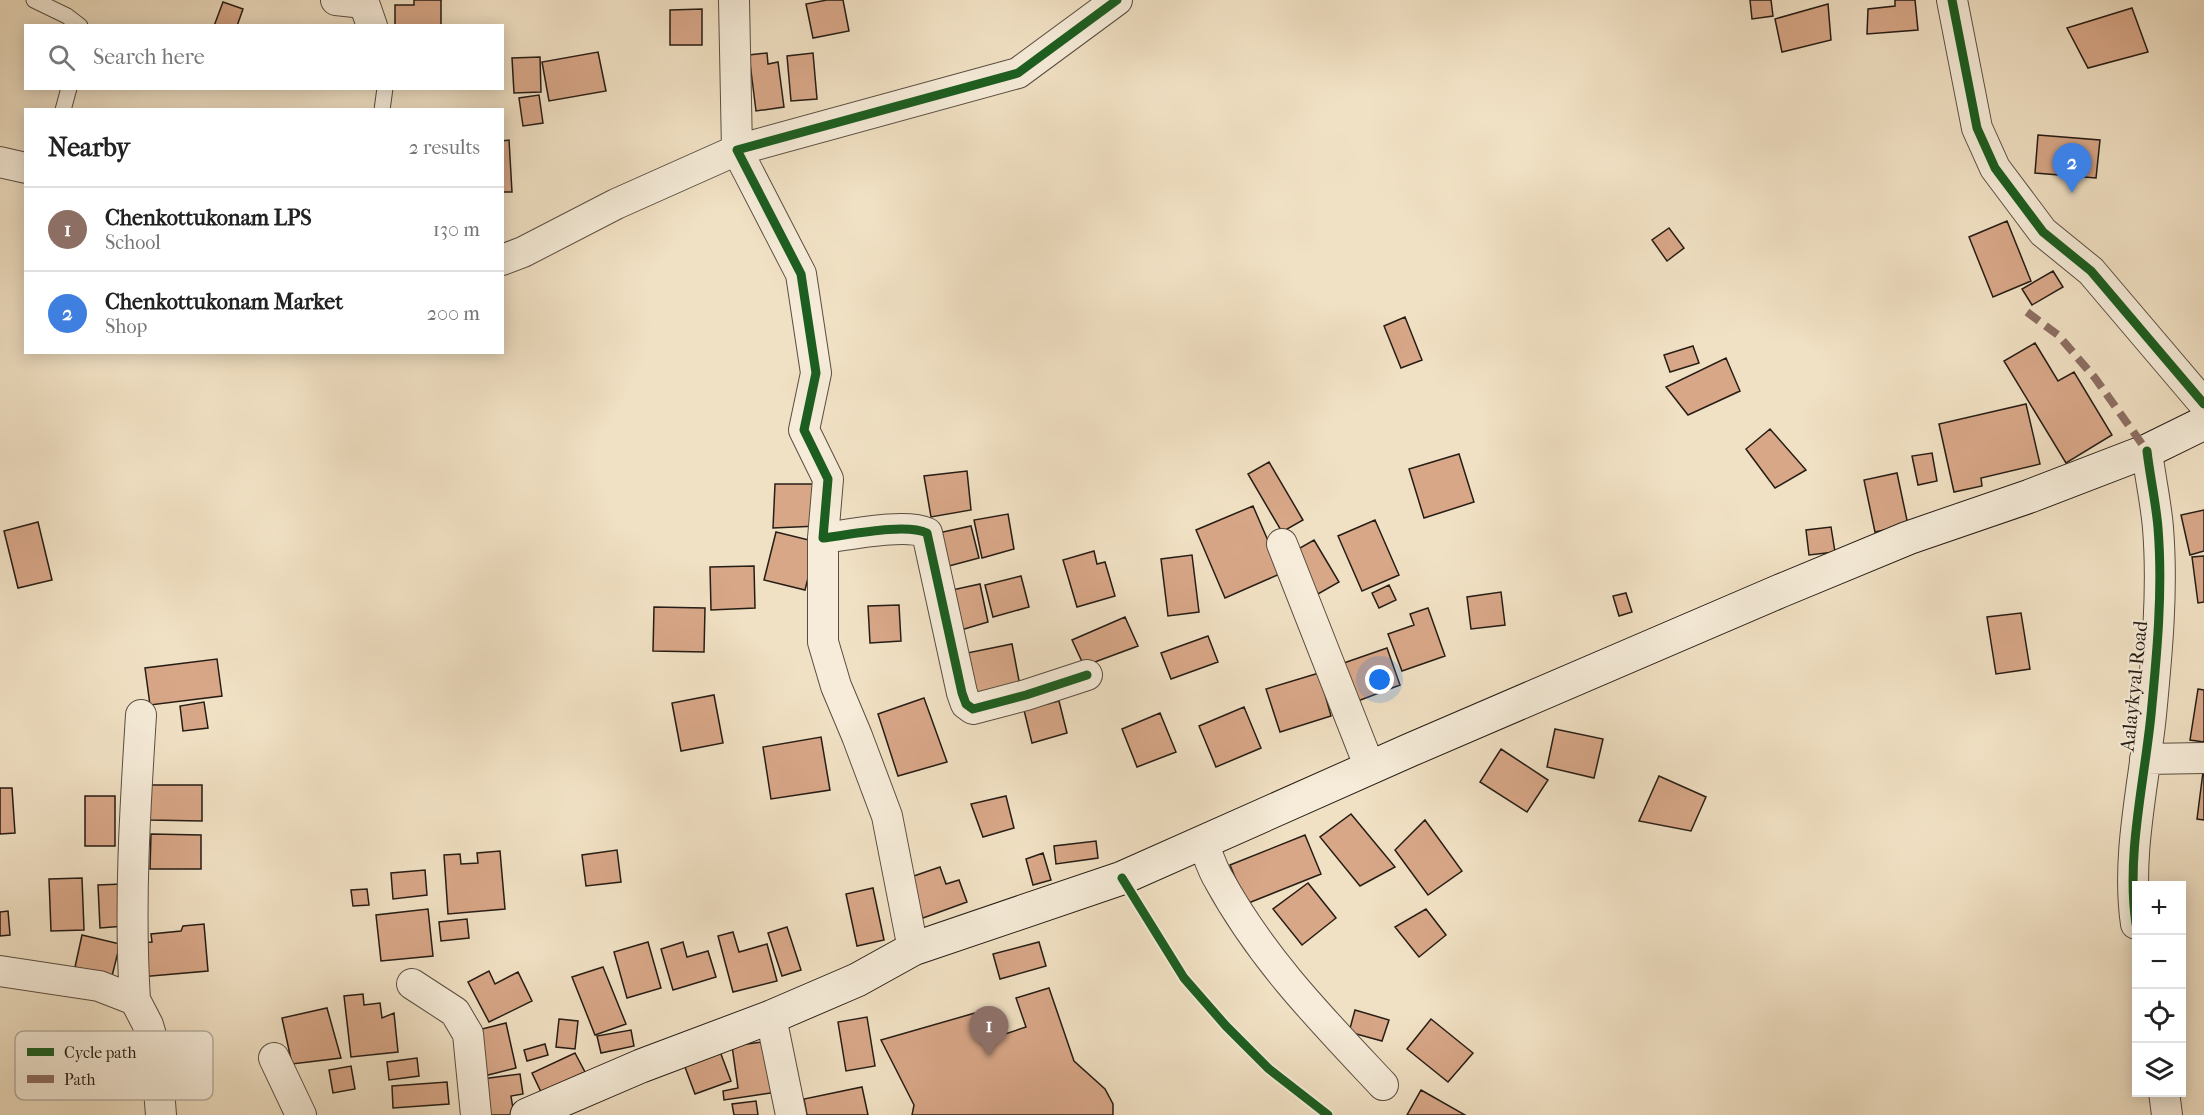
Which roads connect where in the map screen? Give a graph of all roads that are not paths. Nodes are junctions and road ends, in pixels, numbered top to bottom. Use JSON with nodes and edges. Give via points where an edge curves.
{"nodes":[{"id":1,"x":34,"y":0,"type":"edge"},
{"id":2,"x":336,"y":0,"type":"edge"},
{"id":3,"x":734,"y":0,"type":"edge"},
{"id":4,"x":1952,"y":0,"type":"edge"},
{"id":5,"x":1105,"y":3,"type":"edge"},
{"id":6,"x":78,"y":24,"type":"edge"},
{"id":7,"x":371,"y":24,"type":"edge"},
{"id":8,"x":68,"y":90,"type":"edge"},
{"id":9,"x":385,"y":90,"type":"edge"},
{"id":10,"x":64,"y":108,"type":"edge"},
{"id":11,"x":382,"y":108,"type":"edge"},
{"id":12,"x":737,"y":150,"type":"junction"},
{"id":13,"x":0,"y":162,"type":"edge"},
{"id":14,"x":24,"y":168,"type":"edge"},
{"id":15,"x":504,"y":259,"type":"edge"},
{"id":16,"x":2204,"y":404,"type":"edge"},
{"id":17,"x":2204,"y":423,"type":"edge"},
{"id":18,"x":2146,"y":451,"type":"junction"},
{"id":19,"x":823,"y":538,"type":"junction"},
{"id":20,"x":1282,"y":544,"type":"dead end"},
{"id":21,"x":1087,"y":675,"type":"dead end"},
{"id":22,"x":141,"y":715,"type":"dead end"},
{"id":23,"x":2204,"y":758,"type":"edge"},
{"id":24,"x":2145,"y":759,"type":"junction"},
{"id":25,"x":1370,"y":768,"type":"junction"},
{"id":26,"x":1203,"y":842,"type":"junction"},
{"id":27,"x":2134,"y":881,"type":"edge"},
{"id":28,"x":913,"y":949,"type":"junction"},
{"id":29,"x":0,"y":970,"type":"edge"},
{"id":30,"x":412,"y":984,"type":"dead end"},
{"id":31,"x":135,"y":999,"type":"junction"},
{"id":32,"x":771,"y":1017,"type":"junction"},
{"id":33,"x":150,"y":1031,"type":"edge"},
{"id":34,"x":274,"y":1058,"type":"dead end"},
{"id":35,"x":1383,"y":1084,"type":"dead end"},
{"id":36,"x":2165,"y":1097,"type":"edge"},
{"id":37,"x":161,"y":1100,"type":"edge"},
{"id":38,"x":162,"y":1115,"type":"edge"},
{"id":39,"x":301,"y":1115,"type":"edge"},
{"id":40,"x":476,"y":1115,"type":"edge"},
{"id":41,"x":527,"y":1115,"type":"edge"},
{"id":42,"x":791,"y":1115,"type":"edge"},
{"id":43,"x":2167,"y":1115,"type":"edge"}],
"edges":[{"from":1,"to":6,"type":"lane"},
{"from":2,"to":7,"type":"street","via":[[364,3]]},
{"from":3,"to":12,"type":"street"},
{"from":4,"to":16,"type":"street","via":[[1977,128],[1995,168],[2043,232],[2091,271]]},
{"from":5,"to":12,"type":"street","via":[[1018,73]]},
{"from":8,"to":10,"type":"lane"},
{"from":9,"to":11,"type":"lane"},
{"from":12,"to":15,"type":"street"},
{"from":12,"to":19,"type":"street","via":[[801,274],[816,373],[804,430],[828,479]]},
{"from":13,"to":14,"type":"street"},
{"from":17,"to":18,"type":"main road"},
{"from":18,"to":24,"type":"street","name":"Aalaykyal Road","via":[[2158,528],[2160,618]]},
{"from":18,"to":25,"type":"main road","via":[[1908,538]]},
{"from":19,"to":21,"type":"street","via":[[904,529],[927,533],[962,693],[973,709]]},
{"from":19,"to":28,"type":"street","via":[[823,642],[887,816]]},
{"from":20,"to":25,"type":"street"},
{"from":22,"to":31,"type":"street","via":[[131,938]]},
{"from":23,"to":24,"type":"street"},
{"from":24,"to":27,"type":"street","name":"Aalaykyal Road"},
{"from":25,"to":26,"type":"main road"},
{"from":26,"to":28,"type":"main road","via":[[1122,878]]},
{"from":26,"to":35,"type":"street","via":[[1218,879],[1266,956]]},
{"from":28,"to":32,"type":"main road","via":[[857,980]]},
{"from":29,"to":31,"type":"street","via":[[99,986]]},
{"from":30,"to":40,"type":"street","via":[[455,1012],[468,1034]]},
{"from":31,"to":33,"type":"street"},
{"from":32,"to":41,"type":"main road"},
{"from":32,"to":42,"type":"street"},
{"from":34,"to":39,"type":"street"},
{"from":36,"to":43,"type":"street"},
{"from":37,"to":38,"type":"street"}]}
